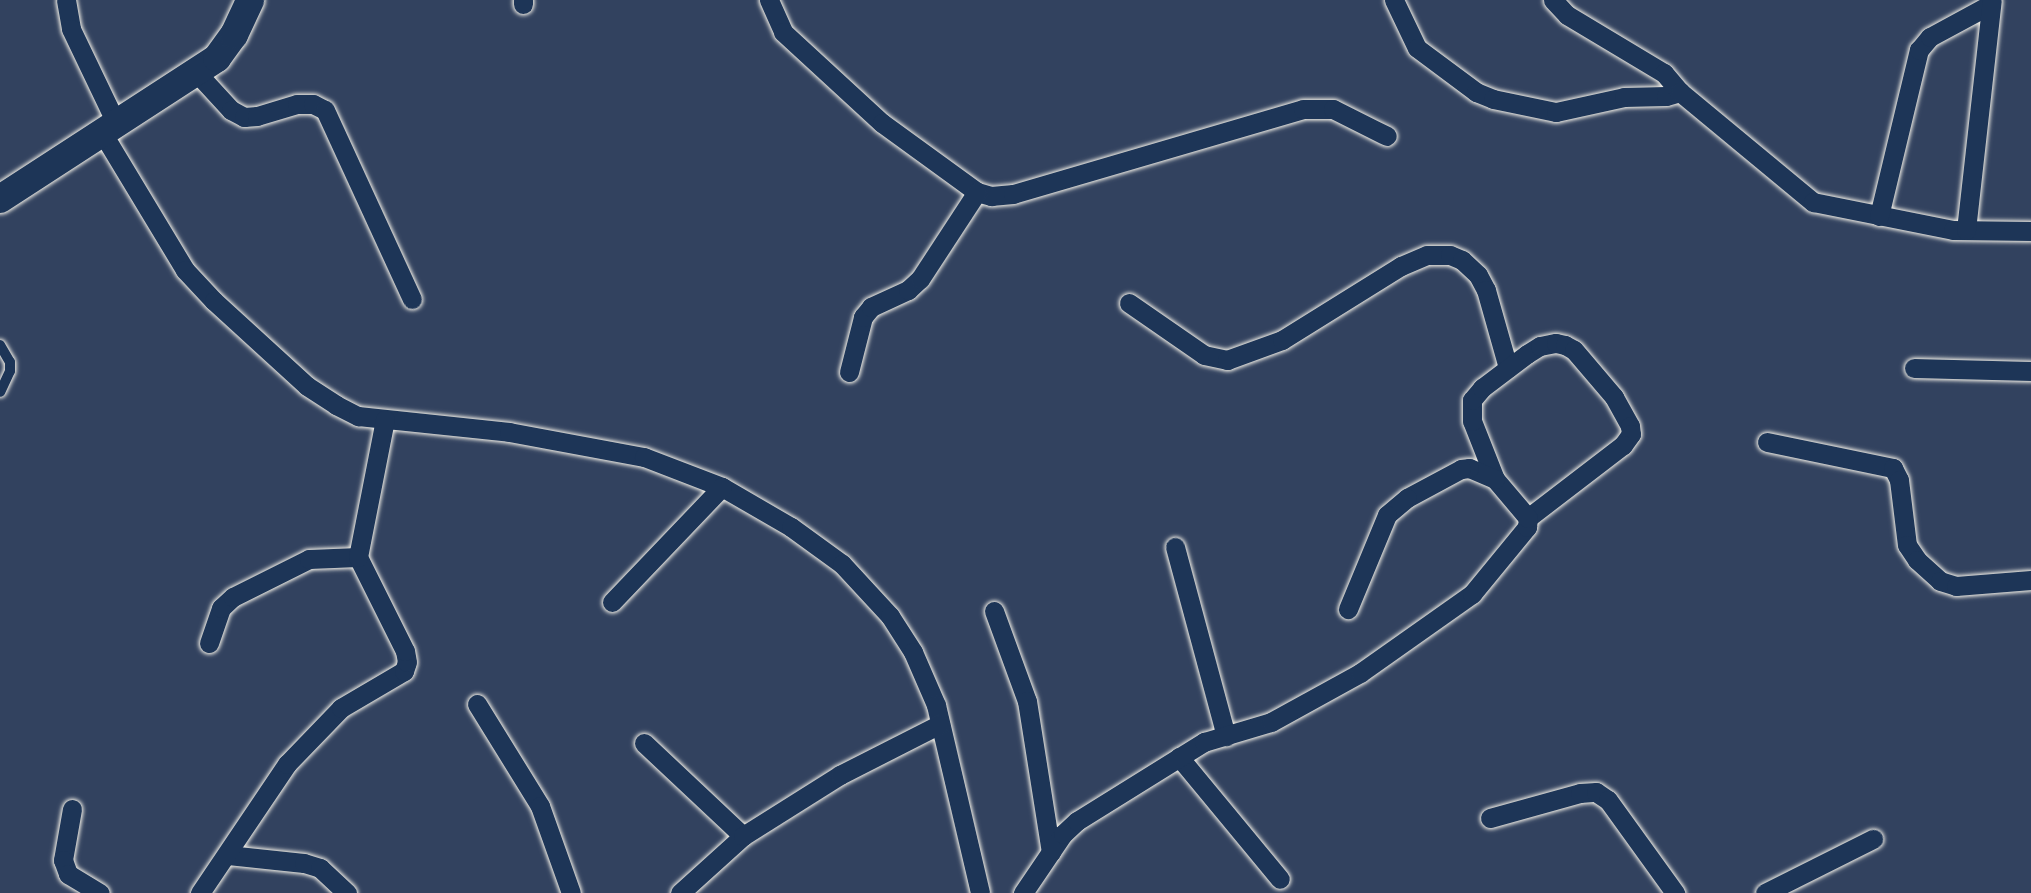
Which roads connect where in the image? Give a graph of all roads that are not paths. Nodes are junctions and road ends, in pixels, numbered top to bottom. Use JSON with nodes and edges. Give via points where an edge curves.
{"nodes":[{"id":1,"x":66,"y":0,"type":"edge"},
{"id":2,"x":250,"y":0,"type":"edge"},
{"id":3,"x":769,"y":0,"type":"edge"},
{"id":4,"x":1394,"y":0,"type":"edge"},
{"id":5,"x":1553,"y":0,"type":"edge"},
{"id":6,"x":1992,"y":2,"type":"edge"},
{"id":7,"x":196,"y":72,"type":"junction"},
{"id":8,"x":1680,"y":92,"type":"junction"},
{"id":9,"x":110,"y":130,"type":"junction"},
{"id":10,"x":1387,"y":136,"type":"dead end"},
{"id":11,"x":977,"y":192,"type":"junction"},
{"id":12,"x":0,"y":199,"type":"edge"},
{"id":13,"x":1879,"y":216,"type":"junction"},
{"id":14,"x":1966,"y":230,"type":"junction"},
{"id":15,"x":2031,"y":231,"type":"edge"},
{"id":16,"x":412,"y":299,"type":"dead end"},
{"id":17,"x":1129,"y":303,"type":"dead end"},
{"id":18,"x":0,"y":345,"type":"edge"},
{"id":19,"x":1508,"y":368,"type":"junction"},
{"id":20,"x":1914,"y":368,"type":"dead end"},
{"id":21,"x":2031,"y":371,"type":"edge"},
{"id":22,"x":849,"y":372,"type":"dead end"},
{"id":23,"x":0,"y":392,"type":"edge"},
{"id":24,"x":385,"y":420,"type":"junction"},
{"id":25,"x":1767,"y":442,"type":"dead end"},
{"id":26,"x":1494,"y":479,"type":"junction"},
{"id":27,"x":722,"y":487,"type":"junction"},
{"id":28,"x":1528,"y":518,"type":"junction"},
{"id":29,"x":1175,"y":547,"type":"dead end"},
{"id":30,"x":358,"y":557,"type":"junction"},
{"id":31,"x":2031,"y":580,"type":"edge"},
{"id":32,"x":612,"y":602,"type":"dead end"},
{"id":33,"x":1348,"y":609,"type":"dead end"},
{"id":34,"x":994,"y":611,"type":"dead end"},
{"id":35,"x":209,"y":643,"type":"dead end"},
{"id":36,"x":477,"y":704,"type":"dead end"},
{"id":37,"x":940,"y":724,"type":"junction"},
{"id":38,"x":1226,"y":736,"type":"junction"},
{"id":39,"x":644,"y":743,"type":"dead end"},
{"id":40,"x":1179,"y":757,"type":"junction"},
{"id":41,"x":72,"y":809,"type":"dead end"},
{"id":42,"x":1490,"y":818,"type":"dead end"},
{"id":43,"x":743,"y":836,"type":"junction"},
{"id":44,"x":1873,"y":839,"type":"dead end"},
{"id":45,"x":1051,"y":852,"type":"junction"},
{"id":46,"x":228,"y":855,"type":"junction"},
{"id":47,"x":1280,"y":879,"type":"dead end"},
{"id":48,"x":100,"y":893,"type":"edge"},
{"id":49,"x":200,"y":893,"type":"edge"},
{"id":50,"x":347,"y":893,"type":"edge"},
{"id":51,"x":571,"y":893,"type":"edge"},
{"id":52,"x":680,"y":893,"type":"edge"},
{"id":53,"x":979,"y":893,"type":"edge"},
{"id":54,"x":1023,"y":893,"type":"edge"},
{"id":55,"x":1675,"y":893,"type":"edge"},
{"id":56,"x":1765,"y":893,"type":"edge"}],
"edges":[{"from":1,"to":9,"type":"street","via":[[71,29]]},
{"from":2,"to":7,"type":"main road","via":[[217,58]]},
{"from":3,"to":11,"type":"street","via":[[783,32],[882,123]]},
{"from":4,"to":8,"type":"street","via":[[1416,48],[1476,92],[1493,99],[1556,112],[1624,97]]},
{"from":5,"to":8,"type":"street","via":[[1567,15],[1664,73]]},
{"from":6,"to":13,"type":"street","via":[[1930,37],[1919,50]]},
{"from":6,"to":14,"type":"street"},
{"from":7,"to":9,"type":"main road"},
{"from":7,"to":16,"type":"street","via":[[231,110],[244,117],[297,104],[326,110]]},
{"from":8,"to":13,"type":"street","via":[[1814,202]]},
{"from":9,"to":12,"type":"main road"},
{"from":9,"to":24,"type":"street","via":[[185,270],[214,301],[307,386],[358,416]]},
{"from":10,"to":11,"type":"street","via":[[1320,106],[1013,194]]},
{"from":11,"to":22,"type":"street","via":[[920,279],[908,290],[871,306],[863,317]]},
{"from":13,"to":14,"type":"street"},
{"from":14,"to":15,"type":"street"},
{"from":17,"to":19,"type":"street","via":[[1204,355],[1227,360],[1282,340],[1401,265],[1427,255],[1450,255],[1478,275],[1486,290]]},
{"from":18,"to":23,"type":"lane","via":[[10,371]]},
{"from":19,"to":26,"type":"street","via":[[1482,388],[1472,400],[1470,412]]},
{"from":19,"to":28,"type":"street","via":[[1540,346],[1565,345],[1614,397],[1630,426],[1631,434],[1623,445]]},
{"from":20,"to":21,"type":"street"},
{"from":24,"to":27,"type":"street","via":[[509,432],[644,457]]},
{"from":24,"to":30,"type":"street"},
{"from":25,"to":31,"type":"street","via":[[1893,468],[1899,480],[1907,545],[1940,581],[1956,586]]},
{"from":26,"to":28,"type":"street"},
{"from":26,"to":33,"type":"street","via":[[1461,469],[1407,498],[1387,515]]},
{"from":27,"to":32,"type":"street"},
{"from":27,"to":37,"type":"street","via":[[791,527],[842,564],[890,616],[913,652]]},
{"from":28,"to":38,"type":"street","via":[[1527,527],[1472,594],[1360,673],[1271,722]]},
{"from":29,"to":38,"type":"street"},
{"from":30,"to":35,"type":"street","via":[[309,559],[233,597],[221,608]]},
{"from":30,"to":46,"type":"street","via":[[405,651],[404,671],[341,709],[287,764]]},
{"from":34,"to":45,"type":"street","via":[[1027,701]]},
{"from":36,"to":51,"type":"street","via":[[540,806]]},
{"from":37,"to":43,"type":"street","via":[[840,775]]},
{"from":37,"to":53,"type":"street"},
{"from":38,"to":40,"type":"street"},
{"from":39,"to":43,"type":"street"},
{"from":40,"to":45,"type":"street","via":[[1077,821]]},
{"from":40,"to":47,"type":"street"},
{"from":41,"to":48,"type":"street","via":[[63,860],[68,874]]},
{"from":42,"to":55,"type":"street","via":[[1596,792],[1608,800]]},
{"from":43,"to":52,"type":"street"},
{"from":44,"to":56,"type":"street"},
{"from":45,"to":54,"type":"street"},
{"from":46,"to":49,"type":"street"},
{"from":46,"to":50,"type":"street","via":[[320,868]]}]}
